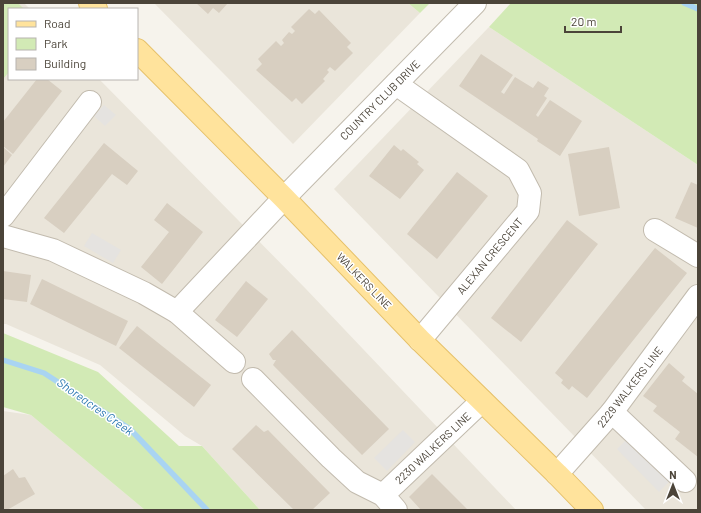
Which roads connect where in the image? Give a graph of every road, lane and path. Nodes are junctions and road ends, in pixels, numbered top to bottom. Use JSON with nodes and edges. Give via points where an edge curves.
{"nodes":[{"id":1,"x":475,"y":3,"type":"edge"},
{"id":2,"x":138,"y":51,"type":"edge"},
{"id":3,"x":396,"y":84,"type":"junction"},
{"id":4,"x":90,"y":102,"type":"dead end"},
{"id":5,"x":284,"y":198,"type":"junction"},
{"id":6,"x":3,"y":216,"type":"edge"},
{"id":7,"x":655,"y":230,"type":"dead end"},
{"id":8,"x":3,"y":236,"type":"edge"},
{"id":9,"x":698,"y":256,"type":"edge"},
{"id":10,"x":698,"y":296,"type":"edge"},
{"id":11,"x":177,"y":312,"type":"junction"},
{"id":12,"x":420,"y":340,"type":"junction"},
{"id":13,"x":234,"y":362,"type":"dead end"},
{"id":14,"x":253,"y":379,"type":"dead end"},
{"id":15,"x":482,"y":401,"type":"junction"},
{"id":16,"x":612,"y":412,"type":"junction"},
{"id":17,"x":557,"y":474,"type":"junction"},
{"id":18,"x":685,"y":481,"type":"dead end"},
{"id":19,"x":390,"y":502,"type":"edge"},
{"id":20,"x":592,"y":510,"type":"edge"}],
"edges":[{"from":1,"to":3,"type":"street","name":"COUNTRY CLUB DRIVE"},
{"from":2,"to":5,"type":"main road","name":"WALKERS LINE"},
{"from":3,"to":5,"type":"street","name":"COUNTRY CLUB DRIVE"},
{"from":3,"to":12,"type":"street","name":"ALEXAN CRESCENT","via":[[518,170],[530,193],[528,211]]},
{"from":4,"to":6,"type":"street"},
{"from":5,"to":11,"type":"street","name":"COUNTRY CLUB DRIVE"},
{"from":5,"to":12,"type":"main road","name":"WALKERS LINE"},
{"from":7,"to":9,"type":"street"},
{"from":8,"to":11,"type":"street","via":[[53,250]]},
{"from":10,"to":16,"type":"street","name":"2229 WALKERS LINE"},
{"from":11,"to":13,"type":"street"},
{"from":12,"to":15,"type":"main road","name":"WALKERS LINE"},
{"from":14,"to":19,"type":"street","via":[[341,468],[357,482]]},
{"from":15,"to":17,"type":"main road","name":"WALKERS LINE"},
{"from":15,"to":19,"type":"street","name":"2230 WALKERS LINE"},
{"from":16,"to":17,"type":"street","name":"2229 WALKERS LINE"},
{"from":16,"to":18,"type":"street"},
{"from":17,"to":20,"type":"main road","name":"WALKERS LINE"}]}
